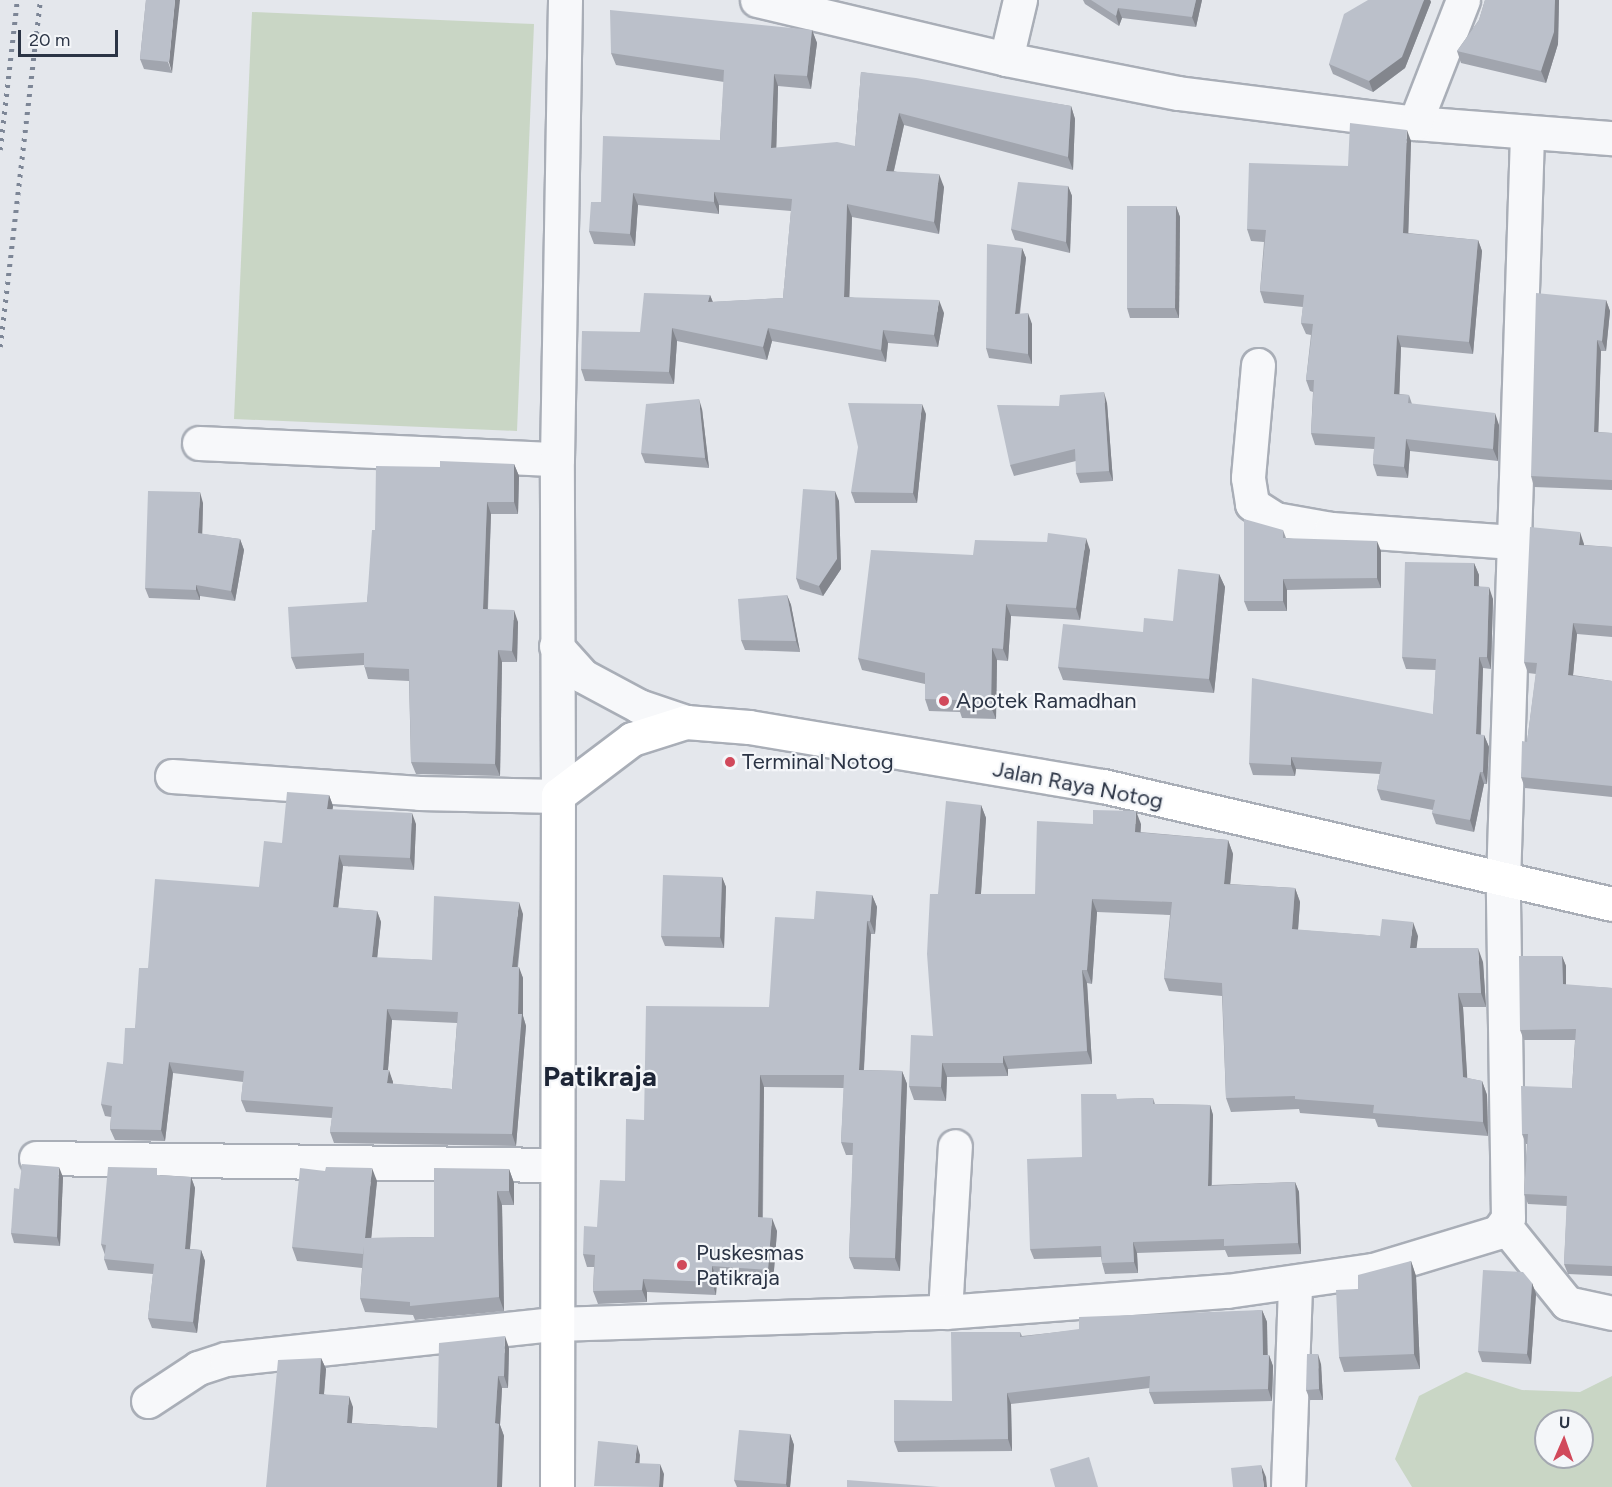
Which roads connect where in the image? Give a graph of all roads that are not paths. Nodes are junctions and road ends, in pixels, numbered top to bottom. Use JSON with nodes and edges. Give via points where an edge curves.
{"nodes":[{"id":1,"x":565,"y":0,"type":"edge"},
{"id":2,"x":758,"y":0,"type":"edge"},
{"id":3,"x":1020,"y":0,"type":"edge"},
{"id":4,"x":1463,"y":0,"type":"edge"},
{"id":5,"x":1006,"y":59,"type":"junction"},
{"id":6,"x":1415,"y":123,"type":"junction"},
{"id":7,"x":1527,"y":133,"type":"junction"},
{"id":8,"x":1612,"y":138,"type":"edge"},
{"id":9,"x":1258,"y":365,"type":"dead end"},
{"id":10,"x":199,"y":443,"type":"dead end"},
{"id":11,"x":557,"y":459,"type":"junction"},
{"id":12,"x":1514,"y":542,"type":"junction"},
{"id":13,"x":556,"y":646,"type":"junction"},
{"id":14,"x":686,"y":722,"type":"junction"},
{"id":15,"x":172,"y":776,"type":"dead end"},
{"id":16,"x":558,"y":796,"type":"junction"},
{"id":17,"x":1503,"y":882,"type":"junction"},
{"id":18,"x":1612,"y":904,"type":"edge"},
{"id":19,"x":955,"y":1146,"type":"dead end"},
{"id":20,"x":36,"y":1158,"type":"dead end"},
{"id":21,"x":555,"y":1165,"type":"junction"},
{"id":22,"x":1504,"y":1225,"type":"junction"},
{"id":23,"x":1295,"y":1283,"type":"junction"},
{"id":24,"x":945,"y":1312,"type":"junction"},
{"id":25,"x":1612,"y":1313,"type":"edge"},
{"id":26,"x":556,"y":1324,"type":"junction"},
{"id":27,"x":148,"y":1401,"type":"dead end"},
{"id":28,"x":557,"y":1487,"type":"edge"},
{"id":29,"x":1288,"y":1487,"type":"edge"}],
"edges":[{"from":1,"to":11,"type":"street"},
{"from":2,"to":5,"type":"street"},
{"from":3,"to":5,"type":"street"},
{"from":4,"to":6,"type":"street"},
{"from":5,"to":6,"type":"street","via":[[1178,93]]},
{"from":6,"to":7,"type":"street"},
{"from":7,"to":8,"type":"street"},
{"from":7,"to":12,"type":"street"},
{"from":9,"to":12,"type":"street","via":[[1248,478],[1252,504],[1275,519],[1331,529]]},
{"from":10,"to":11,"type":"street"},
{"from":11,"to":13,"type":"street"},
{"from":12,"to":17,"type":"street"},
{"from":13,"to":14,"type":"street","via":[[584,676],[639,706]]},
{"from":13,"to":16,"type":"street"},
{"from":14,"to":16,"type":"highway","name":"Jalan Raya Notog","via":[[632,739]]},
{"from":14,"to":17,"type":"highway","name":"Jalan Raya Notog","via":[[749,728],[1103,786]]},
{"from":15,"to":16,"type":"street","via":[[419,793]]},
{"from":16,"to":21,"type":"highway"},
{"from":17,"to":18,"type":"highway","name":"Jalan Raya Notog"},
{"from":17,"to":22,"type":"street","via":[[1508,1218]]},
{"from":19,"to":24,"type":"street"},
{"from":20,"to":21,"type":"street"},
{"from":21,"to":26,"type":"highway"},
{"from":22,"to":23,"type":"street","via":[[1498,1232],[1372,1270]]},
{"from":22,"to":25,"type":"street","via":[[1567,1303]]},
{"from":23,"to":24,"type":"street"},
{"from":23,"to":29,"type":"street"},
{"from":24,"to":26,"type":"street"},
{"from":26,"to":27,"type":"street","via":[[226,1359],[198,1368]]},
{"from":26,"to":28,"type":"highway"}]}
